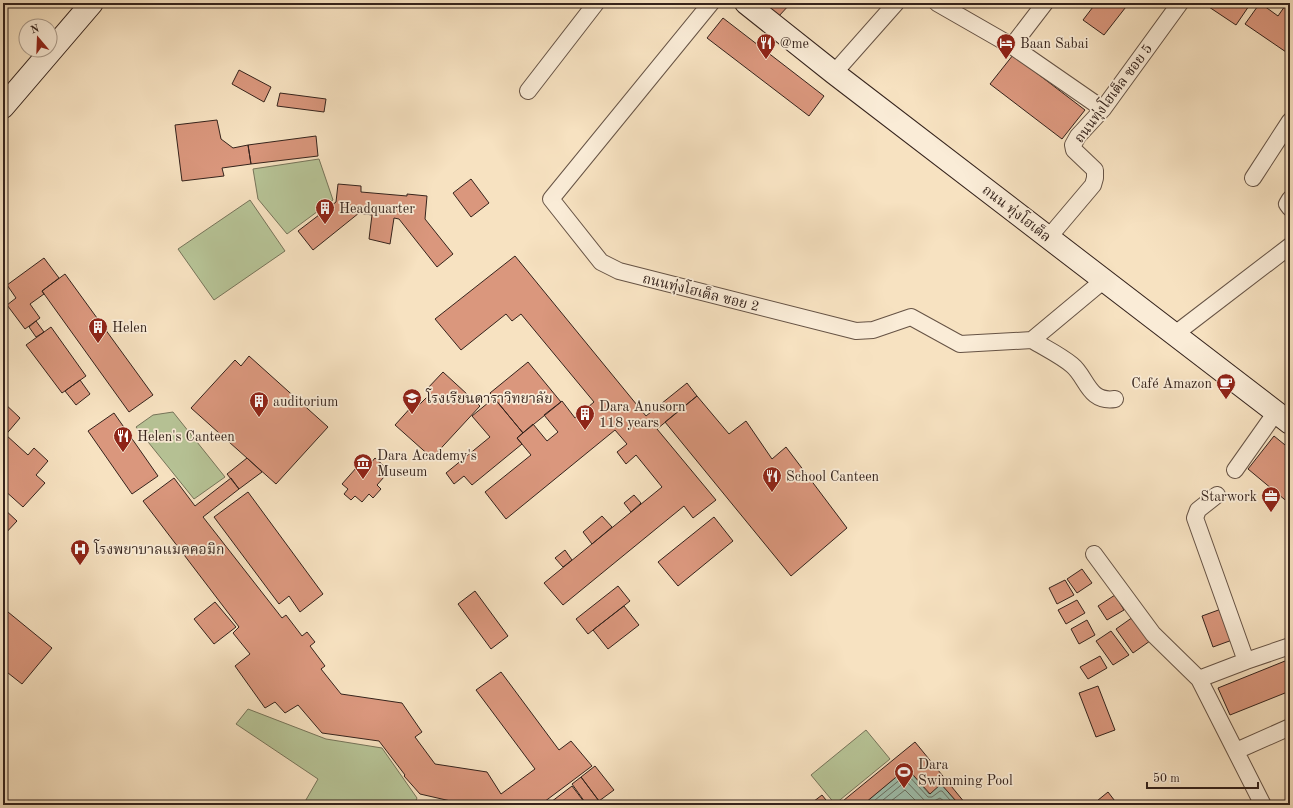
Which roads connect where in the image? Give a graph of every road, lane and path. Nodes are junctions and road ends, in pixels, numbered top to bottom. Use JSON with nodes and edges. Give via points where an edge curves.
{"nodes":[{"id":1,"x":92,"y":3,"type":"edge"},
{"id":2,"x":596,"y":3,"type":"edge"},
{"id":3,"x":711,"y":3,"type":"edge"},
{"id":4,"x":746,"y":3,"type":"edge"},
{"id":5,"x":896,"y":3,"type":"edge"},
{"id":6,"x":937,"y":3,"type":"edge"},
{"id":7,"x":1045,"y":3,"type":"edge"},
{"id":8,"x":1180,"y":3,"type":"edge"},
{"id":9,"x":1012,"y":46,"type":"junction"},
{"id":10,"x":834,"y":73,"type":"junction"},
{"id":11,"x":528,"y":91,"type":"dead end"},
{"id":12,"x":3,"y":107,"type":"edge"},
{"id":13,"x":1103,"y":109,"type":"junction"},
{"id":14,"x":1290,"y":121,"type":"edge"},
{"id":15,"x":1253,"y":178,"type":"dead end"},
{"id":16,"x":1290,"y":199,"type":"edge"},
{"id":17,"x":1290,"y":208,"type":"edge"},
{"id":18,"x":1048,"y":237,"type":"junction"},
{"id":19,"x":1290,"y":246,"type":"edge"},
{"id":20,"x":1104,"y":280,"type":"junction"},
{"id":21,"x":1175,"y":334,"type":"junction"},
{"id":22,"x":1032,"y":340,"type":"junction"},
{"id":23,"x":1115,"y":399,"type":"dead end"},
{"id":24,"x":1283,"y":417,"type":"edge"},
{"id":25,"x":1235,"y":470,"type":"dead end"},
{"id":26,"x":1217,"y":495,"type":"dead end"},
{"id":27,"x":1094,"y":554,"type":"dead end"},
{"id":28,"x":1290,"y":646,"type":"edge"},
{"id":29,"x":1246,"y":661,"type":"junction"},
{"id":30,"x":1199,"y":679,"type":"junction"},
{"id":31,"x":1290,"y":727,"type":"edge"},
{"id":32,"x":1236,"y":751,"type":"junction"},
{"id":33,"x":1263,"y":805,"type":"edge"}],
"edges":[{"from":1,"to":12,"type":"street"},
{"from":2,"to":11,"type":"street"},
{"from":3,"to":22,"type":"street","name":"ถนนทุ่งโฮเต็ล ซอย 2","via":[[551,199],[601,262],[619,271],[856,331],[873,330],[911,317],[960,344]]},
{"from":4,"to":10,"type":"street","name":"ถนน ทุ่งโฮเต็ล"},
{"from":5,"to":10,"type":"street"},
{"from":6,"to":9,"type":"street"},
{"from":7,"to":9,"type":"street"},
{"from":8,"to":13,"type":"street","name":"ถนนทุ่งโฮเต็ล ซอย 5"},
{"from":9,"to":13,"type":"street"},
{"from":10,"to":18,"type":"street","name":"ถนน ทุ่งโฮเต็ล"},
{"from":13,"to":18,"type":"street","name":"ถนนทุ่งโฮเต็ล ซอย 5","via":[[1073,145],[1074,150],[1094,170],[1093,185]]},
{"from":14,"to":15,"type":"street"},
{"from":16,"to":17,"type":"street","via":[[1287,204]]},
{"from":18,"to":20,"type":"street","name":"ถนน ทุ่งโฮเต็ล"},
{"from":19,"to":21,"type":"street"},
{"from":20,"to":21,"type":"street","name":"ถนน ทุ่งโฮเต็ล"},
{"from":20,"to":22,"type":"street"},
{"from":21,"to":24,"type":"street","name":"ถนน ทุ่งโฮเต็ล"},
{"from":22,"to":23,"type":"street","via":[[1071,364],[1089,390],[1097,396]]},
{"from":24,"to":25,"type":"street"},
{"from":26,"to":29,"type":"street","via":[[1198,510],[1195,518]]},
{"from":27,"to":30,"type":"street","via":[[1153,634]]},
{"from":28,"to":29,"type":"street"},
{"from":29,"to":30,"type":"street"},
{"from":30,"to":32,"type":"street"},
{"from":31,"to":32,"type":"street"},
{"from":32,"to":33,"type":"street"}]}
